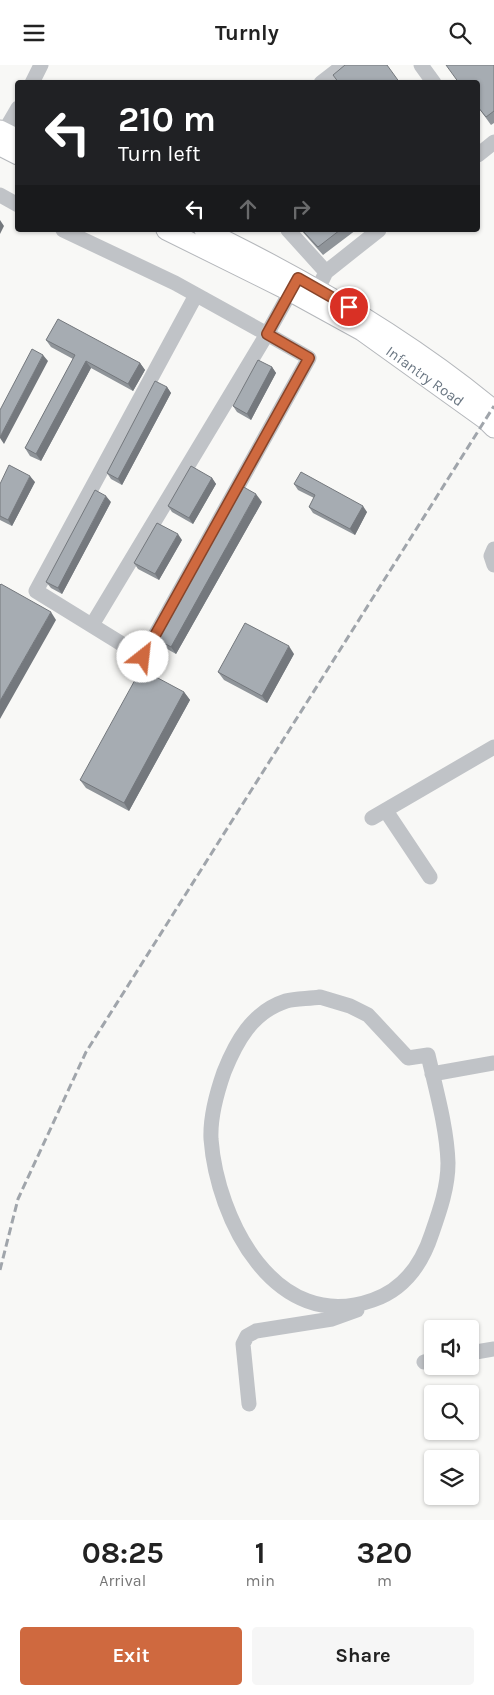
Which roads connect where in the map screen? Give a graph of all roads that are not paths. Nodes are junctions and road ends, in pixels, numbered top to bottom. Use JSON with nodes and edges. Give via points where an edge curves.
{"nodes":[{"id":1,"x":41,"y":65,"type":"edge"},
{"id":2,"x":344,"y":65,"type":"edge"},
{"id":3,"x":421,"y":65,"type":"edge"},
{"id":4,"x":34,"y":80,"type":"edge"},
{"id":5,"x":325,"y":80,"type":"edge"},
{"id":6,"x":432,"y":80,"type":"edge"},
{"id":7,"x":15,"y":115,"type":"edge"},
{"id":8,"x":6,"y":137,"type":"edge"},
{"id":9,"x":15,"y":150,"type":"edge"},
{"id":10,"x":0,"y":195,"type":"edge"},
{"id":11,"x":15,"y":203,"type":"edge"},
{"id":12,"x":67,"y":232,"type":"edge"},
{"id":13,"x":171,"y":232,"type":"edge"},
{"id":14,"x":207,"y":232,"type":"edge"},
{"id":15,"x":289,"y":232,"type":"edge"},
{"id":16,"x":377,"y":232,"type":"edge"},
{"id":17,"x":295,"y":285,"type":"junction"},
{"id":18,"x":318,"y":288,"type":"junction"},
{"id":19,"x":196,"y":295,"type":"junction"},
{"id":20,"x":267,"y":334,"type":"junction"},
{"id":21,"x":494,"y":410,"type":"edge"},
{"id":22,"x":494,"y":428,"type":"edge"},
{"id":23,"x":494,"y":549,"type":"edge"},
{"id":24,"x":494,"y":565,"type":"edge"},
{"id":25,"x":92,"y":625,"type":"junction"},
{"id":26,"x":494,"y":747,"type":"edge"},
{"id":27,"x":430,"y":877,"type":"dead end"},
{"id":28,"x":494,"y":1063,"type":"edge"},
{"id":29,"x":432,"y":1074,"type":"junction"},
{"id":30,"x":376,"y":1299,"type":"junction"},
{"id":31,"x":494,"y":1349,"type":"edge"},
{"id":32,"x":479,"y":1352,"type":"edge"},
{"id":33,"x":249,"y":1404,"type":"dead end"}],
"edges":[{"from":1,"to":4,"type":"street"},
{"from":2,"to":5,"type":"street"},
{"from":3,"to":6,"type":"street"},
{"from":7,"to":8,"type":"street"},
{"from":8,"to":9,"type":"main road"},
{"from":10,"to":11,"type":"street"},
{"from":12,"to":19,"type":"street"},
{"from":13,"to":17,"type":"main road","name":"Infantry Road"},
{"from":14,"to":17,"type":"main road","name":"Infantry Road"},
{"from":15,"to":18,"type":"street"},
{"from":16,"to":18,"type":"street"},
{"from":17,"to":18,"type":"main road","name":"Infantry Road"},
{"from":17,"to":20,"type":"street"},
{"from":18,"to":21,"type":"main road","name":"Infantry Road","via":[[395,336]]},
{"from":18,"to":22,"type":"main road","name":"Infantry Road","via":[[362,331],[486,419]]},
{"from":19,"to":20,"type":"street"},
{"from":19,"to":25,"type":"street","via":[[36,591]]},
{"from":20,"to":25,"type":"street"},
{"from":20,"to":25,"type":"street","via":[[309,358],[143,657]]},
{"from":23,"to":24,"type":"street","via":[[491,556]]},
{"from":26,"to":27,"type":"street","via":[[379,814]]},
{"from":28,"to":29,"type":"street"},
{"from":29,"to":30,"type":"street","via":[[447,1151],[447,1181],[441,1207],[427,1250],[418,1266],[399,1287]]},
{"from":29,"to":30,"type":"street","via":[[428,1055],[408,1058],[368,1015],[320,997],[287,1001],[256,1019],[242,1033],[218,1089],[211,1138],[221,1187],[237,1234],[251,1254],[280,1287],[310,1302],[343,1307]]},
{"from":30,"to":33,"type":"street","via":[[372,1305],[332,1319],[256,1331],[248,1336],[243,1344]]},
{"from":31,"to":32,"type":"street"}]}
